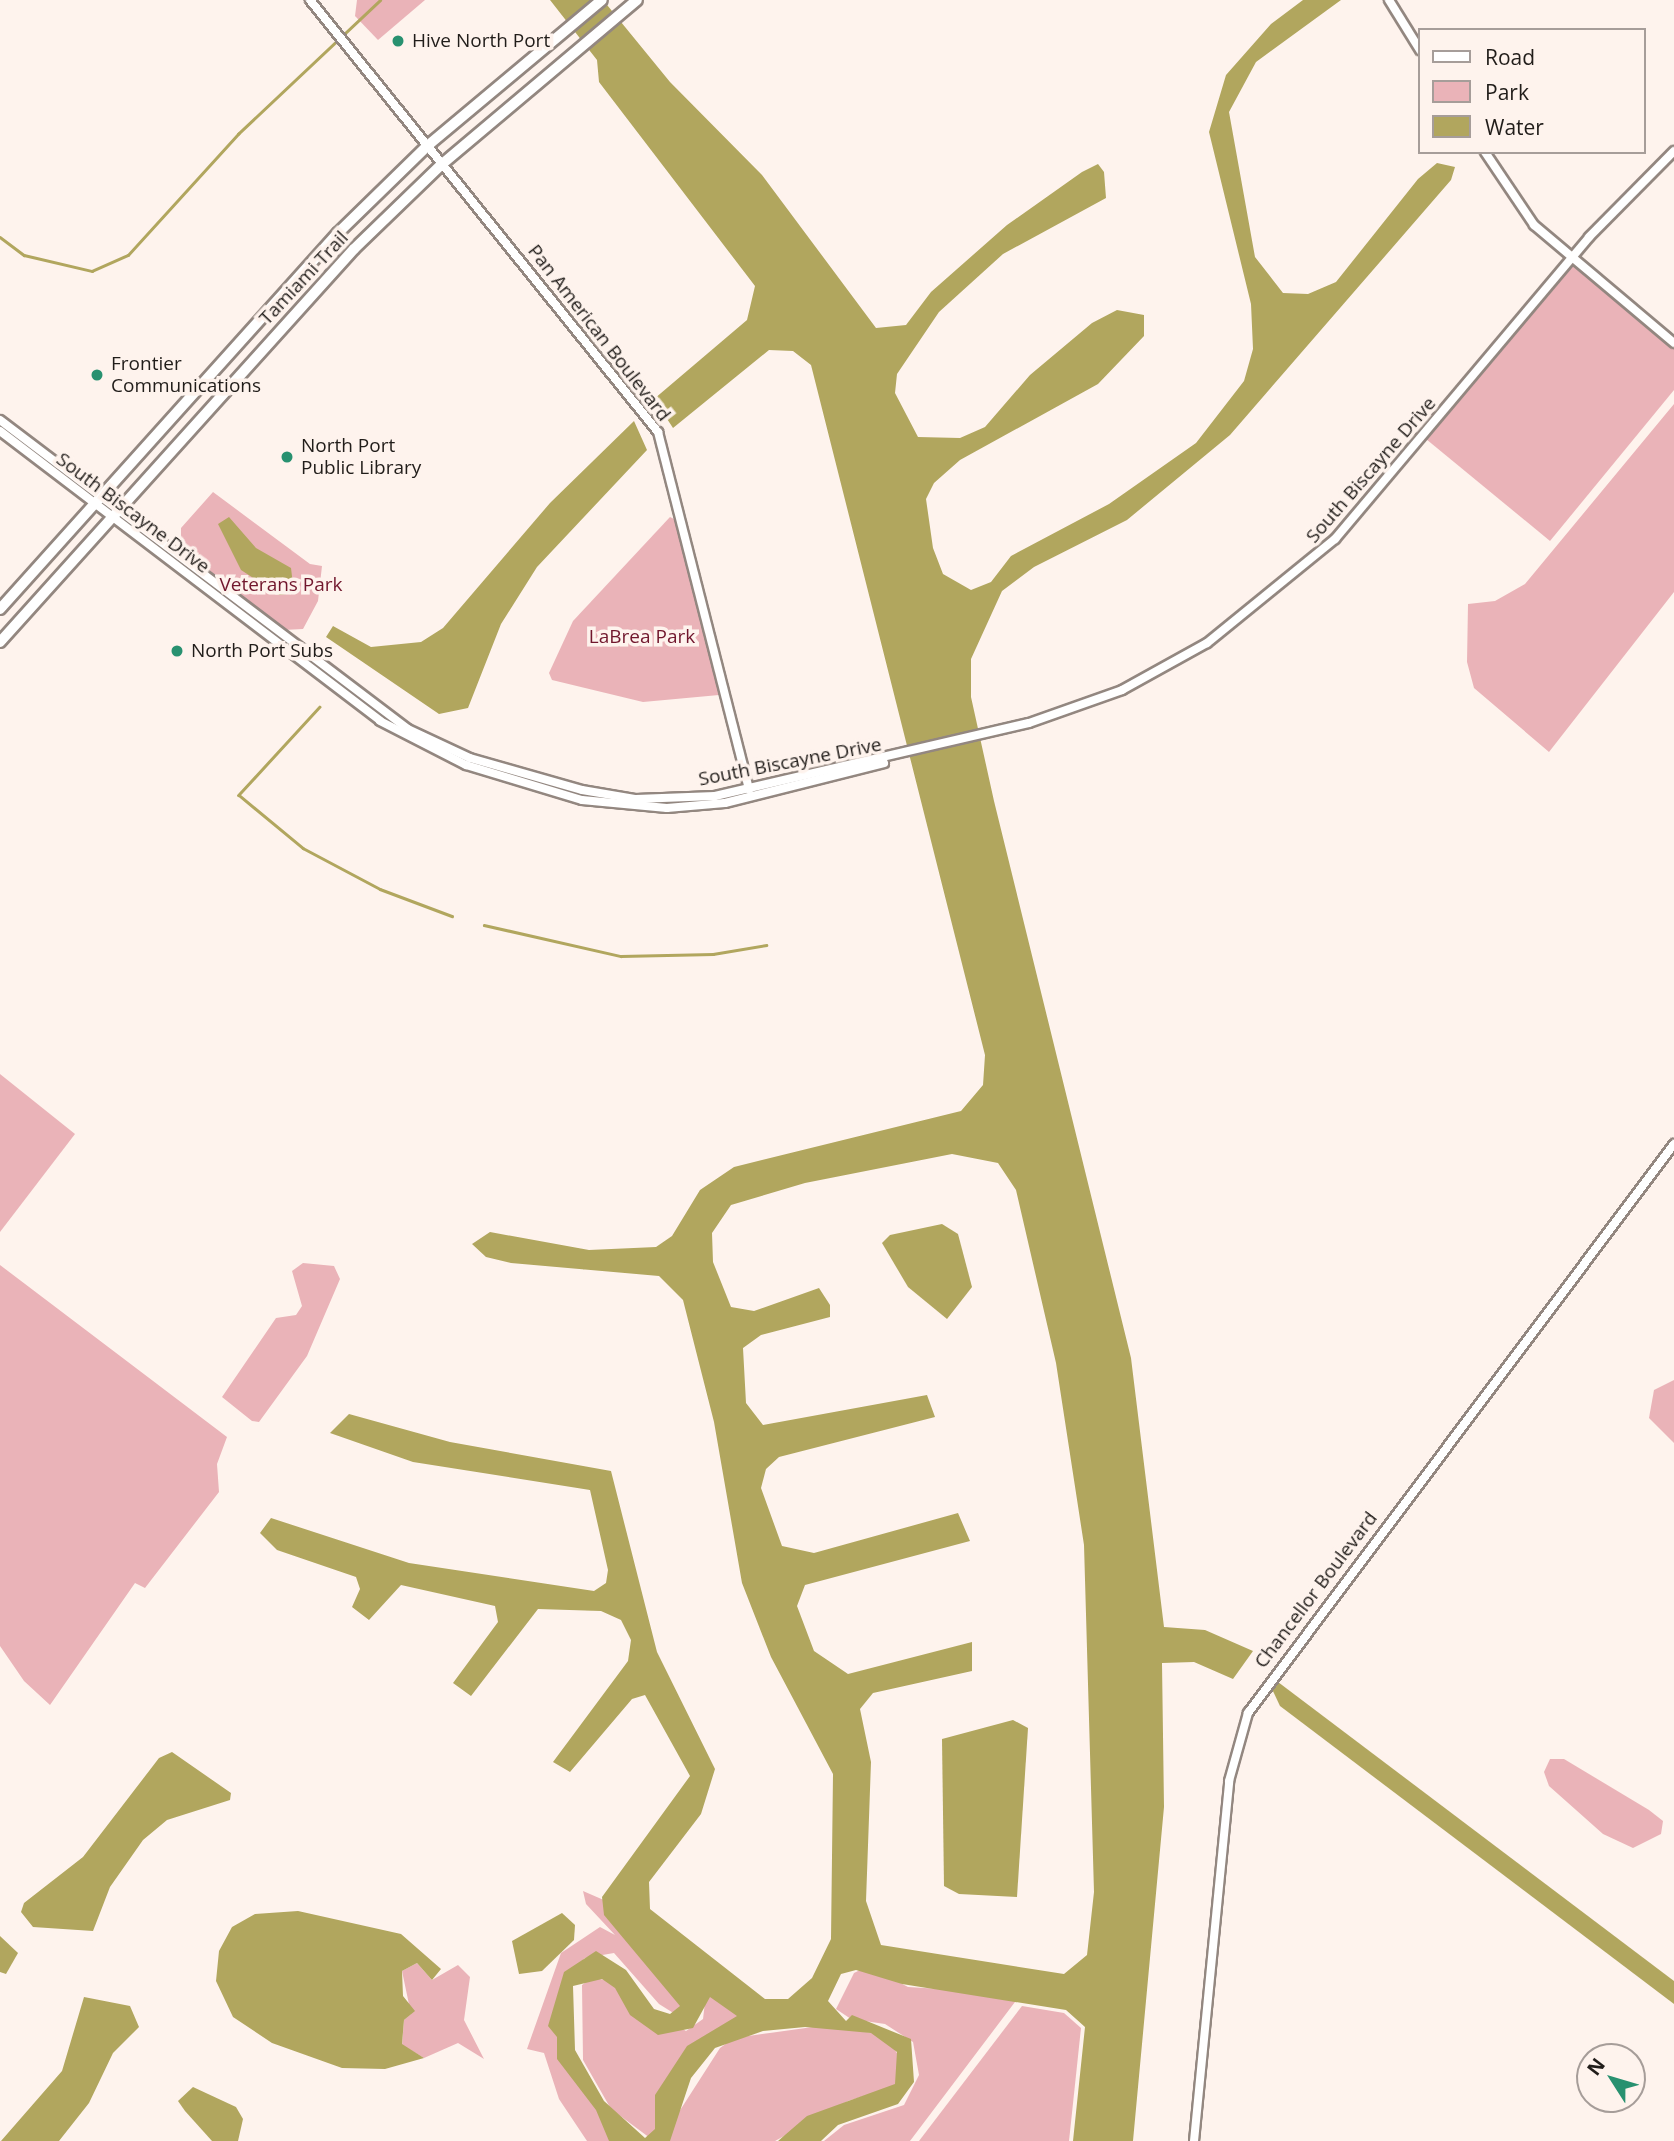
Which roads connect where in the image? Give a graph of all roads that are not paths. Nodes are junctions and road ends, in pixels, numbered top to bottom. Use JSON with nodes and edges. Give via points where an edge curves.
{"nodes":[{"id":1,"x":310,"y":0,"type":"edge"},
{"id":2,"x":602,"y":0,"type":"edge"},
{"id":3,"x":1389,"y":0,"type":"edge"},
{"id":4,"x":632,"y":4,"type":"edge"},
{"id":5,"x":1418,"y":47,"type":"edge"},
{"id":6,"x":426,"y":147,"type":"junction"},
{"id":7,"x":1674,"y":150,"type":"edge"},
{"id":8,"x":1486,"y":154,"type":"edge"},
{"id":9,"x":441,"y":165,"type":"junction"},
{"id":10,"x":1571,"y":258,"type":"junction"},
{"id":11,"x":1674,"y":343,"type":"edge"},
{"id":12,"x":0,"y":420,"type":"edge"},
{"id":13,"x":0,"y":431,"type":"edge"},
{"id":14,"x":97,"y":499,"type":"junction"},
{"id":15,"x":116,"y":512,"type":"junction"},
{"id":16,"x":0,"y":609,"type":"edge"},
{"id":17,"x":0,"y":642,"type":"edge"},
{"id":18,"x":903,"y":756,"type":"junction"},
{"id":19,"x":749,"y":790,"type":"junction"},
{"id":20,"x":1674,"y":1144,"type":"edge"},
{"id":21,"x":1194,"y":2141,"type":"edge"}],
"edges":[{"from":1,"to":6,"type":"street","name":"Pan American Boulevard"},
{"from":2,"to":6,"type":"main road","name":"Tamiami Trail"},
{"from":3,"to":5,"type":"street"},
{"from":4,"to":9,"type":"main road","name":"Tamiami Trail"},
{"from":6,"to":9,"type":"street","name":"Pan American Boulevard"},
{"from":6,"to":14,"type":"main road","name":"Tamiami Trail","via":[[298,275]]},
{"from":7,"to":10,"type":"street","name":"South Biscayne Drive"},
{"from":8,"to":10,"type":"street","via":[[1528,218]]},
{"from":9,"to":15,"type":"main road","name":"Tamiami Trail","via":[[314,290]]},
{"from":9,"to":19,"type":"street","name":"Pan American Boulevard","via":[[658,432]]},
{"from":10,"to":11,"type":"street"},
{"from":10,"to":18,"type":"street","name":"South Biscayne Drive","via":[[1352,521],[1273,596],[1143,680],[984,737]]},
{"from":12,"to":14,"type":"street","name":"South Biscayne Drive"},
{"from":13,"to":14,"type":"street","name":"South Biscayne Drive"},
{"from":14,"to":15,"type":"street","name":"South Biscayne Drive"},
{"from":14,"to":16,"type":"main road","name":"Tamiami Trail"},
{"from":15,"to":17,"type":"main road","name":"Tamiami Trail"},
{"from":15,"to":18,"type":"street","name":"South Biscayne Drive","via":[[380,721],[447,757],[511,779],[600,803],[667,808],[751,798]]},
{"from":15,"to":19,"type":"street","name":"South Biscayne Drive","via":[[384,715],[447,749],[610,796],[690,799]]},
{"from":18,"to":19,"type":"street","name":"South Biscayne Drive"},
{"from":20,"to":21,"type":"street","name":"Chancellor Boulevard","via":[[1273,1672],[1242,1725],[1229,1780]]}]}
